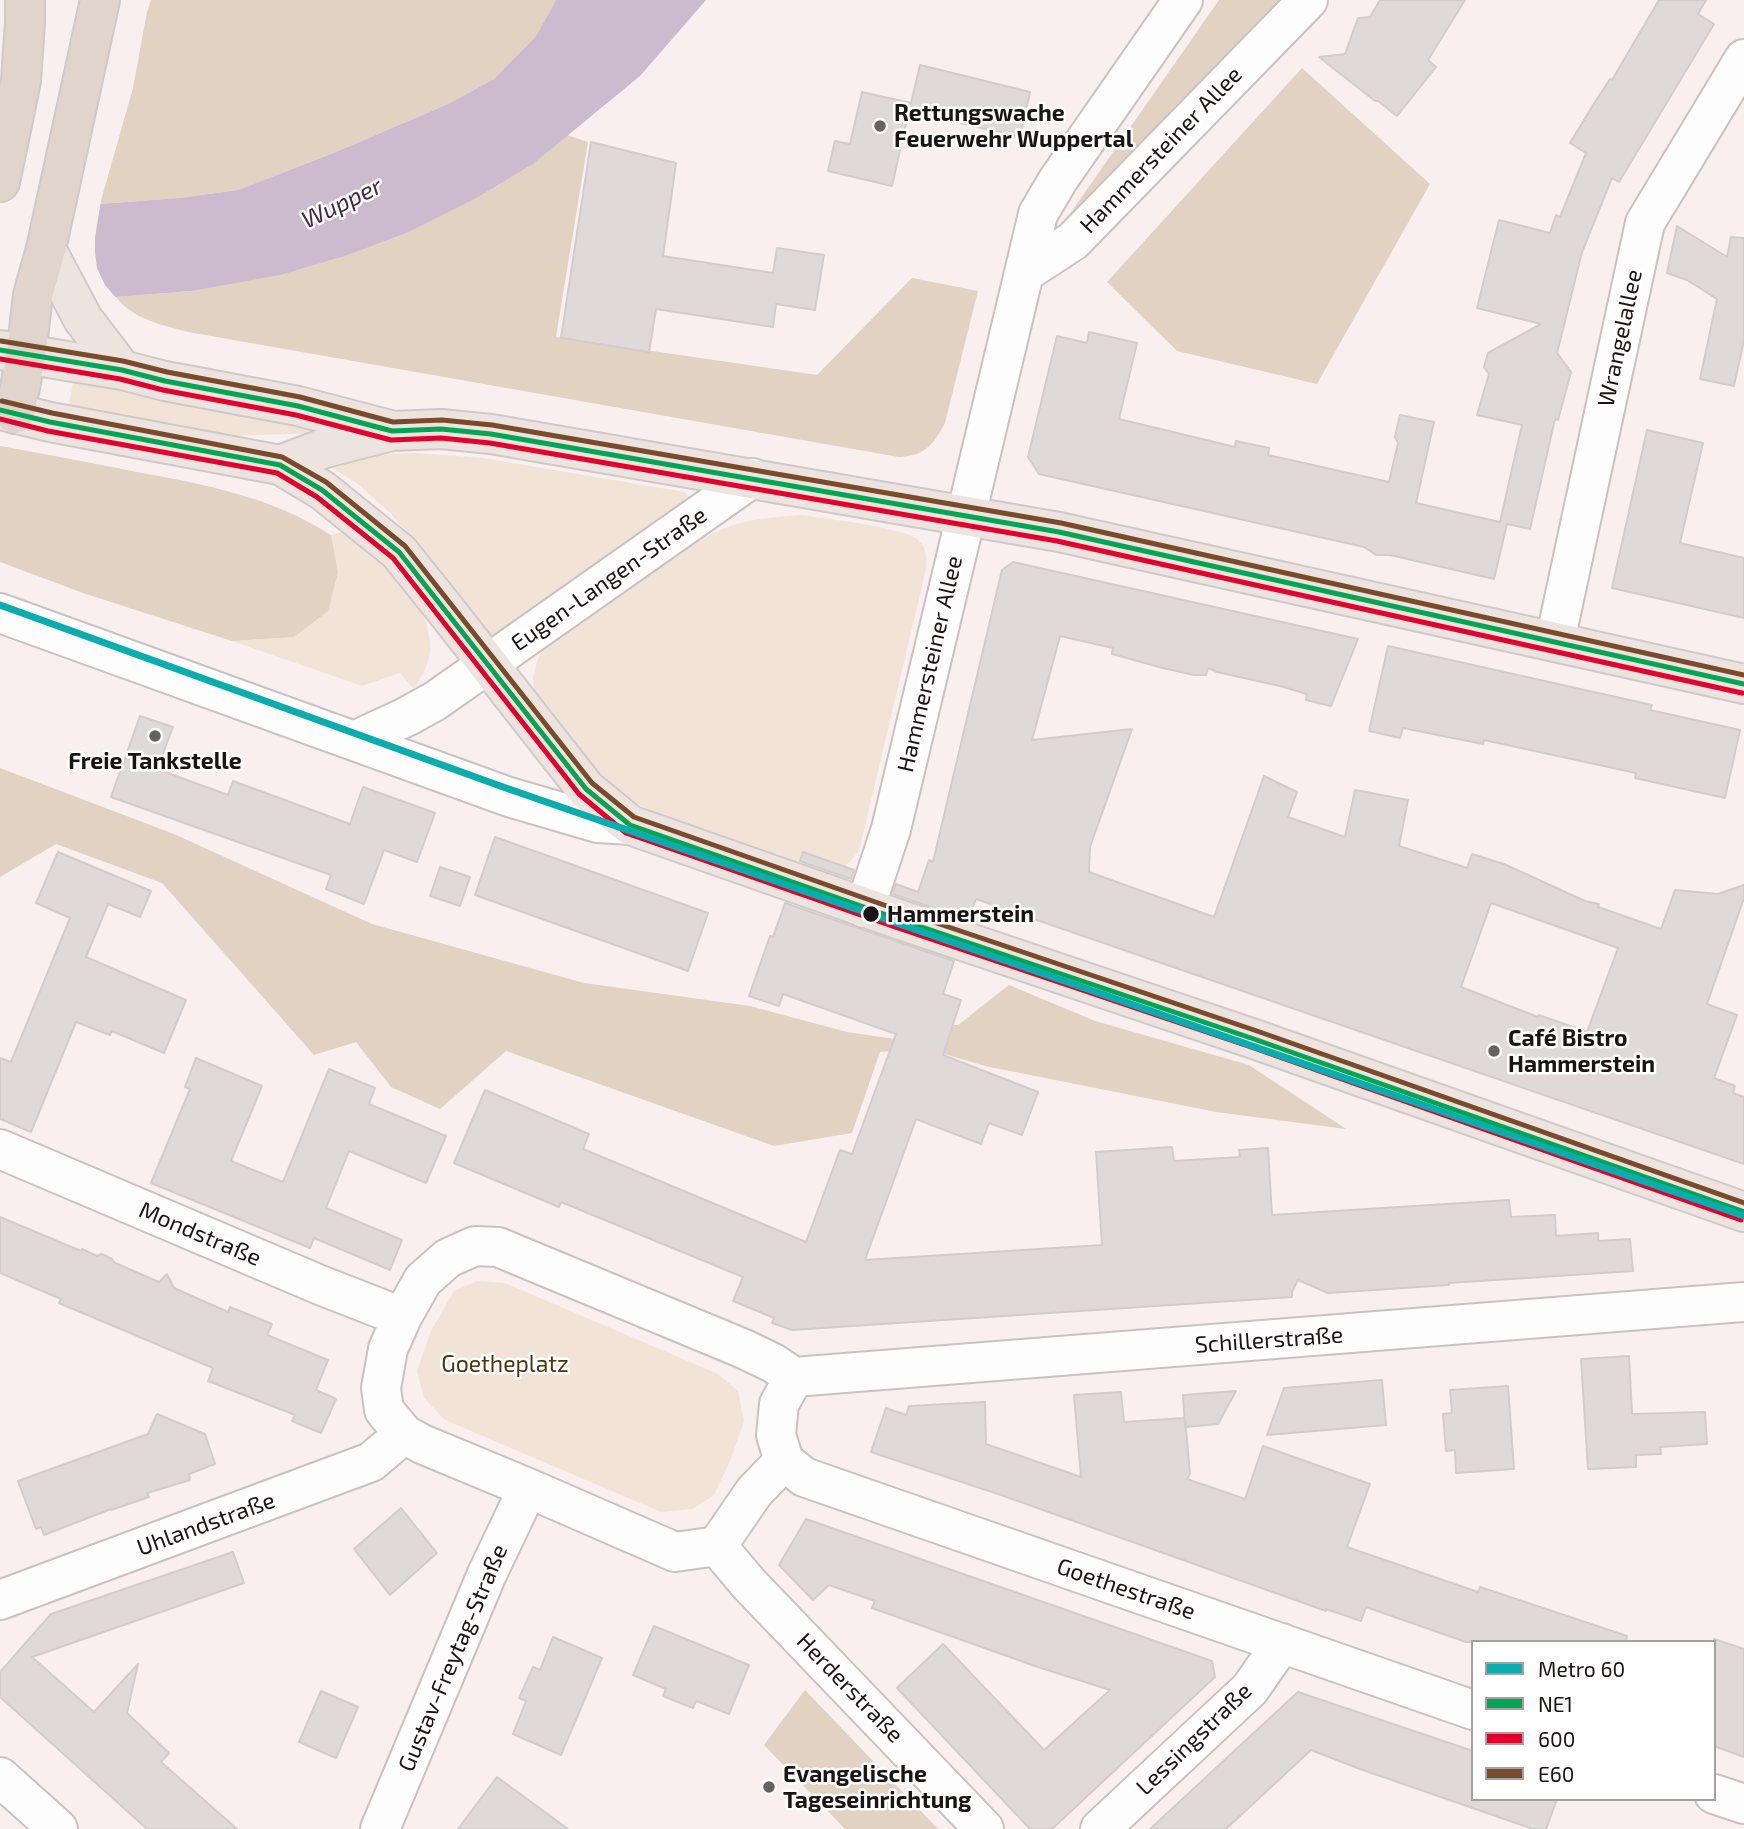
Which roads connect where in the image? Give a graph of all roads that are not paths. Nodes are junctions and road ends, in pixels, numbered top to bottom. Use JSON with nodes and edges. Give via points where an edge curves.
{"nodes":[{"id":1,"x":25,"y":0,"type":"edge"},
{"id":2,"x":100,"y":0,"type":"edge"},
{"id":3,"x":114,"y":0,"type":"edge"},
{"id":4,"x":1183,"y":0,"type":"edge"},
{"id":5,"x":1308,"y":0,"type":"edge"},
{"id":6,"x":1744,"y":59,"type":"edge"},
{"id":7,"x":81,"y":85,"type":"junction"},
{"id":8,"x":0,"y":182,"type":"edge"},
{"id":9,"x":46,"y":249,"type":"junction"},
{"id":10,"x":1024,"y":273,"type":"junction"},
{"id":11,"x":13,"y":353,"type":"edge"},
{"id":12,"x":122,"y":370,"type":"junction"},
{"id":13,"x":8,"y":412,"type":"edge"},
{"id":14,"x":392,"y":431,"type":"junction"},
{"id":15,"x":280,"y":465,"type":"junction"},
{"id":16,"x":752,"y":478,"type":"junction"},
{"id":17,"x":965,"y":515,"type":"junction"},
{"id":18,"x":0,"y":612,"type":"edge"},
{"id":19,"x":1555,"y":641,"type":"junction"},
{"id":20,"x":487,"y":664,"type":"junction"},
{"id":21,"x":1744,"y":684,"type":"edge"},
{"id":22,"x":356,"y":740,"type":"junction"},
{"id":23,"x":630,"y":825,"type":"junction"},
{"id":24,"x":865,"y":908,"type":"junction"},
{"id":25,"x":0,"y":1149,"type":"edge"},
{"id":26,"x":1744,"y":1212,"type":"edge"},
{"id":27,"x":1744,"y":1302,"type":"edge"},
{"id":28,"x":402,"y":1317,"type":"junction"},
{"id":29,"x":794,"y":1377,"type":"junction"},
{"id":30,"x":404,"y":1434,"type":"junction"},
{"id":31,"x":784,"y":1461,"type":"junction"},
{"id":32,"x":528,"y":1488,"type":"junction"},
{"id":33,"x":717,"y":1546,"type":"junction"},
{"id":34,"x":0,"y":1600,"type":"edge"},
{"id":35,"x":1282,"y":1643,"type":"junction"},
{"id":36,"x":1471,"y":1709,"type":"edge"},
{"id":37,"x":0,"y":1777,"type":"edge"},
{"id":38,"x":1716,"y":1795,"type":"edge"},
{"id":39,"x":1744,"y":1804,"type":"edge"},
{"id":40,"x":58,"y":1829,"type":"edge"},
{"id":41,"x":380,"y":1829,"type":"edge"},
{"id":42,"x":984,"y":1829,"type":"edge"},
{"id":43,"x":1100,"y":1829,"type":"edge"}],
"edges":[{"from":1,"to":8,"type":"highway","via":[[21,81]]},
{"from":2,"to":7,"type":"highway"},
{"from":3,"to":7,"type":"highway"},
{"from":4,"to":10,"type":"street","via":[[1038,214]]},
{"from":5,"to":10,"type":"street","name":"Hammersteiner Allee","via":[[1073,241]]},
{"from":6,"to":19,"type":"street","name":"Wrangelallee","via":[[1645,223]]},
{"from":7,"to":9,"type":"highway"},
{"from":9,"to":11,"type":"highway"},
{"from":9,"to":12,"type":"main road","via":[[83,318]]},
{"from":10,"to":17,"type":"street","name":"Hammersteiner Allee"},
{"from":11,"to":12,"type":"main road"},
{"from":11,"to":13,"type":"highway"},
{"from":12,"to":14,"type":"main road","via":[[298,405]]},
{"from":13,"to":15,"type":"main road"},
{"from":14,"to":15,"type":"main road"},
{"from":14,"to":16,"type":"main road","via":[[491,434]]},
{"from":15,"to":20,"type":"main road","via":[[322,491],[399,552]]},
{"from":16,"to":17,"type":"main road"},
{"from":16,"to":20,"type":"street","name":"Eugen-Langen-Straße"},
{"from":17,"to":19,"type":"main road"},
{"from":17,"to":24,"type":"street","name":"Hammersteiner Allee","via":[[891,829]]},
{"from":18,"to":22,"type":"street"},
{"from":19,"to":21,"type":"main road"},
{"from":20,"to":22,"type":"street","name":"Eugen-Langen-Straße","via":[[435,701]]},
{"from":20,"to":23,"type":"main road","via":[[586,789]]},
{"from":22,"to":23,"type":"street","via":[[509,797],[598,823]]},
{"from":23,"to":24,"type":"main road"},
{"from":24,"to":26,"type":"main road"},
{"from":25,"to":28,"type":"street","name":"Mondstraße"},
{"from":27,"to":29,"type":"street","name":"Schillerstraße"},
{"from":28,"to":29,"type":"street","via":[[423,1280],[448,1258],[475,1246],[498,1247],[744,1349]]},
{"from":28,"to":30,"type":"street","via":[[388,1349],[381,1388],[384,1410]]},
{"from":29,"to":31,"type":"street","via":[[779,1404],[776,1435]]},
{"from":30,"to":32,"type":"street"},
{"from":30,"to":34,"type":"street","name":"Uhlandstraße","via":[[370,1462]]},
{"from":31,"to":33,"type":"street","via":[[754,1492]]},
{"from":31,"to":35,"type":"street","name":"Goethestraße","via":[[804,1476]]},
{"from":32,"to":33,"type":"street","via":[[675,1552]]},
{"from":32,"to":41,"type":"street","name":"Gustav-Freytag-Straße","via":[[486,1574]]},
{"from":33,"to":42,"type":"street","name":"Herderstraße"},
{"from":35,"to":36,"type":"street","name":"Goethestraße"},
{"from":35,"to":43,"type":"street","name":"Lessingstraße","via":[[1250,1689]]},
{"from":37,"to":40,"type":"street"},
{"from":38,"to":39,"type":"street"}]}
